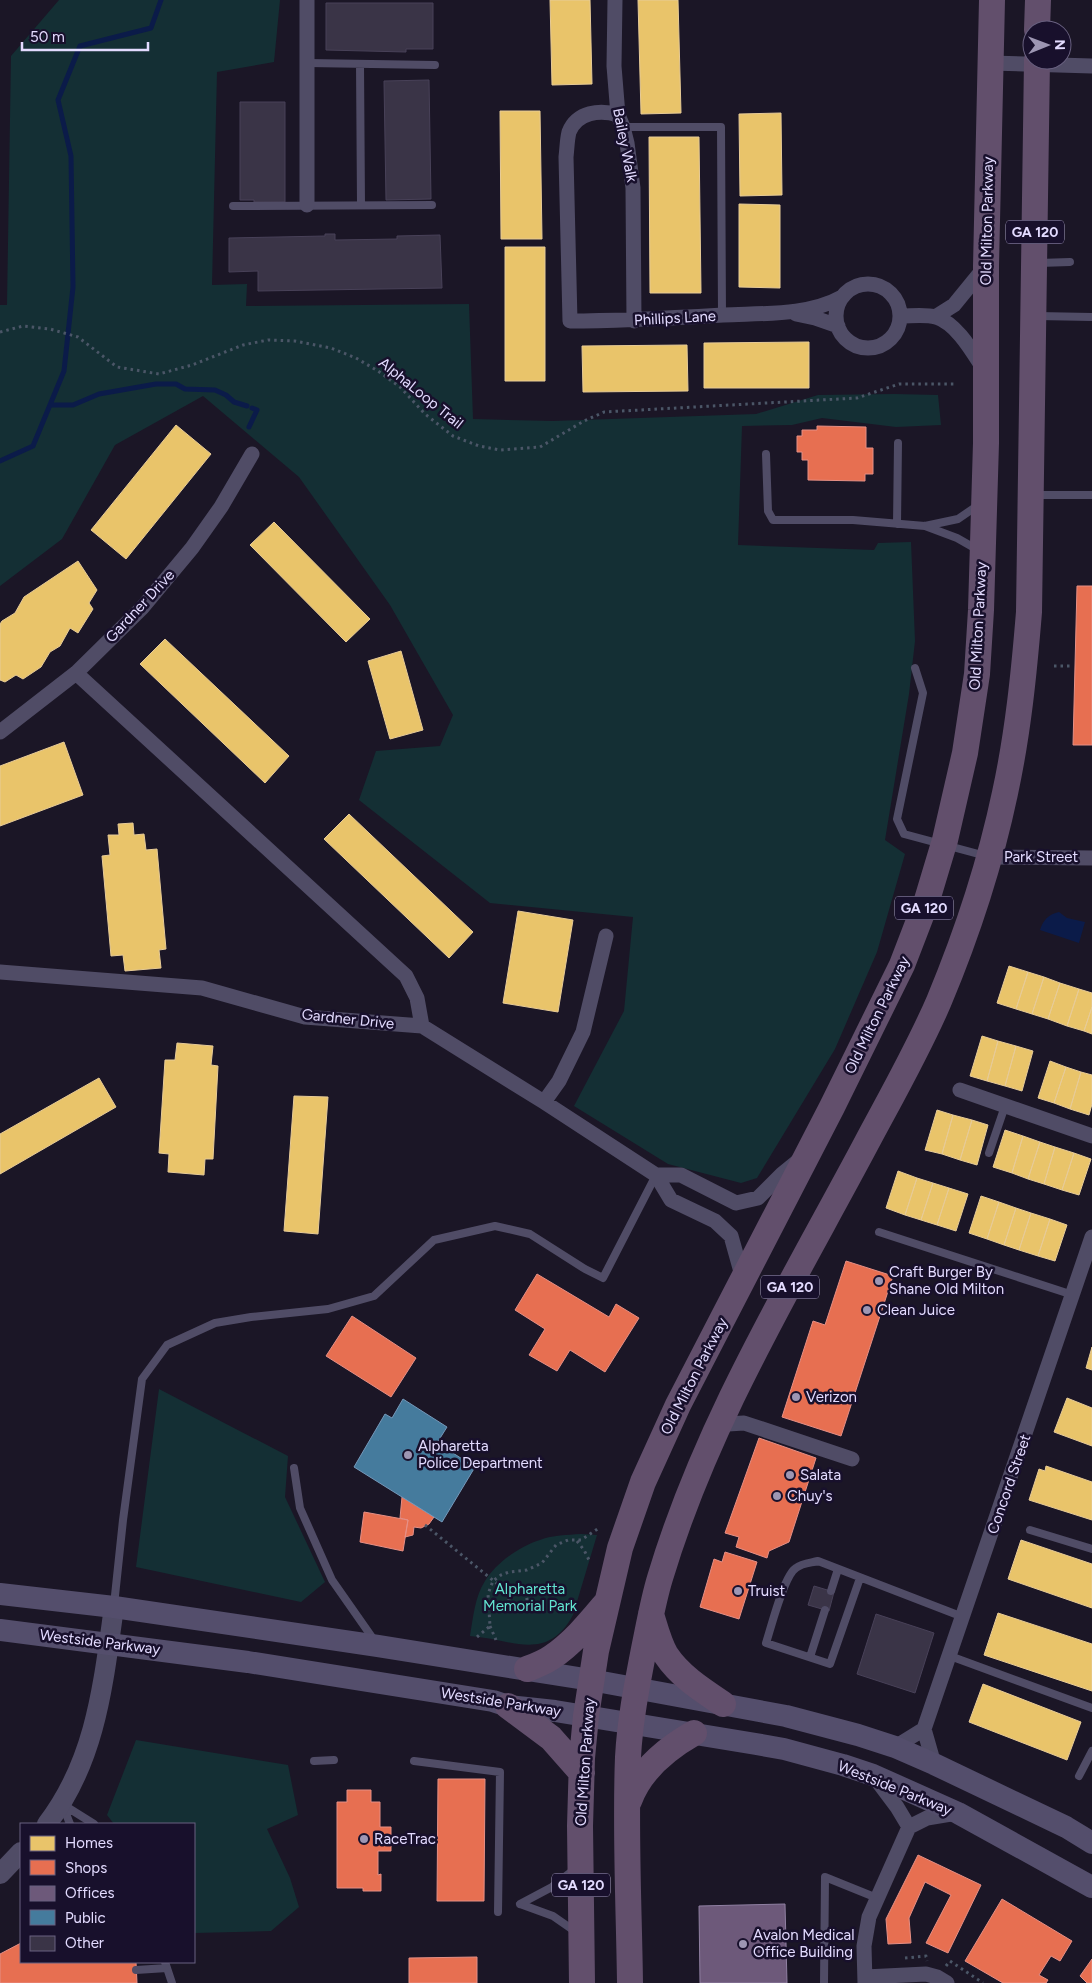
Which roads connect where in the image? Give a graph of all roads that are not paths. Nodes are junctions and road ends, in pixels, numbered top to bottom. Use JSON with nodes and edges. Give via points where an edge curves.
{"nodes":[{"id":1,"x":307,"y":0,"type":"edge"},
{"id":2,"x":615,"y":0,"type":"edge"},
{"id":3,"x":992,"y":0,"type":"edge"},
{"id":4,"x":1038,"y":0,"type":"edge"},
{"id":5,"x":1037,"y":20,"type":"edge"},
{"id":6,"x":1022,"y":62,"type":"edge"},
{"id":7,"x":308,"y":63,"type":"junction"},
{"id":8,"x":990,"y":63,"type":"junction"},
{"id":9,"x":360,"y":64,"type":"junction"},
{"id":10,"x":435,"y":65,"type":"dead end"},
{"id":11,"x":1072,"y":65,"type":"edge"},
{"id":12,"x":1092,"y":66,"type":"edge"},
{"id":13,"x":1037,"y":70,"type":"edge"},
{"id":14,"x":620,"y":121,"type":"junction"},
{"id":15,"x":307,"y":205,"type":"junction"},
{"id":16,"x":361,"y":205,"type":"junction"},
{"id":17,"x":432,"y":205,"type":"dead end"},
{"id":18,"x":233,"y":206,"type":"dead end"},
{"id":19,"x":1070,"y":262,"type":"dead end"},
{"id":20,"x":1034,"y":263,"type":"junction"},
{"id":21,"x":986,"y":266,"type":"junction"},
{"id":22,"x":842,"y":297,"type":"junction"},
{"id":23,"x":779,"y":312,"type":"junction"},
{"id":24,"x":722,"y":316,"type":"junction"},
{"id":25,"x":900,"y":316,"type":"junction"},
{"id":26,"x":1034,"y":316,"type":"junction"},
{"id":27,"x":935,"y":317,"type":"junction"},
{"id":28,"x":1092,"y":317,"type":"edge"},
{"id":29,"x":634,"y":320,"type":"junction"},
{"id":30,"x":838,"y":326,"type":"junction"},
{"id":31,"x":986,"y":374,"type":"junction"},
{"id":32,"x":898,"y":443,"type":"dead end"},
{"id":33,"x":252,"y":454,"type":"dead end"},
{"id":34,"x":766,"y":454,"type":"dead end"},
{"id":35,"x":1032,"y":495,"type":"junction"},
{"id":36,"x":1092,"y":495,"type":"edge"},
{"id":37,"x":983,"y":502,"type":"junction"},
{"id":38,"x":897,"y":524,"type":"junction"},
{"id":39,"x":925,"y":526,"type":"junction"},
{"id":40,"x":982,"y":553,"type":"junction"},
{"id":41,"x":915,"y":668,"type":"dead end"},
{"id":42,"x":76,"y":673,"type":"junction"},
{"id":43,"x":0,"y":732,"type":"edge"},
{"id":44,"x":943,"y":846,"type":"junction"},
{"id":45,"x":990,"y":857,"type":"junction"},
{"id":46,"x":1092,"y":858,"type":"edge"},
{"id":47,"x":606,"y":936,"type":"dead end"},
{"id":48,"x":0,"y":972,"type":"edge"},
{"id":49,"x":422,"y":1026,"type":"junction"},
{"id":50,"x":960,"y":1090,"type":"dead end"},
{"id":51,"x":544,"y":1102,"type":"junction"},
{"id":52,"x":1006,"y":1106,"type":"junction"},
{"id":53,"x":1092,"y":1136,"type":"edge"},
{"id":54,"x":808,"y":1153,"type":"junction"},
{"id":55,"x":989,"y":1153,"type":"dead end"},
{"id":56,"x":656,"y":1175,"type":"junction"},
{"id":57,"x":879,"y":1232,"type":"dead end"},
{"id":58,"x":1092,"y":1237,"type":"edge"},
{"id":59,"x":744,"y":1279,"type":"junction"},
{"id":60,"x":1073,"y":1295,"type":"junction"},
{"id":61,"x":736,"y":1391,"type":"junction"},
{"id":62,"x":744,"y":1423,"type":"junction"},
{"id":63,"x":716,"y":1429,"type":"junction"},
{"id":64,"x":852,"y":1459,"type":"dead end"},
{"id":65,"x":294,"y":1468,"type":"dead end"},
{"id":66,"x":1030,"y":1530,"type":"dead end"},
{"id":67,"x":1092,"y":1549,"type":"edge"},
{"id":68,"x":838,"y":1569,"type":"junction"},
{"id":69,"x":860,"y":1578,"type":"junction"},
{"id":70,"x":831,"y":1591,"type":"dead end"},
{"id":71,"x":0,"y":1594,"type":"edge"},
{"id":72,"x":606,"y":1602,"type":"junction"},
{"id":73,"x":114,"y":1607,"type":"junction"},
{"id":74,"x":825,"y":1610,"type":"dead end"},
{"id":75,"x":651,"y":1614,"type":"junction"},
{"id":76,"x":963,"y":1617,"type":"junction"},
{"id":77,"x":0,"y":1630,"type":"edge"},
{"id":78,"x":109,"y":1643,"type":"junction"},
{"id":79,"x":378,"y":1646,"type":"junction"},
{"id":80,"x":950,"y":1656,"type":"junction"},
{"id":81,"x":810,"y":1657,"type":"junction"},
{"id":82,"x":527,"y":1670,"type":"junction"},
{"id":83,"x":591,"y":1680,"type":"junction"},
{"id":84,"x":636,"y":1688,"type":"junction"},
{"id":85,"x":723,"y":1704,"type":"junction"},
{"id":86,"x":508,"y":1706,"type":"junction"},
{"id":87,"x":1092,"y":1708,"type":"edge"},
{"id":88,"x":586,"y":1716,"type":"junction"},
{"id":89,"x":631,"y":1723,"type":"junction"},
{"id":90,"x":924,"y":1730,"type":"junction"},
{"id":91,"x":694,"y":1733,"type":"junction"},
{"id":92,"x":895,"y":1747,"type":"junction"},
{"id":93,"x":1092,"y":1751,"type":"edge"},
{"id":94,"x":334,"y":1760,"type":"dead end"},
{"id":95,"x":314,"y":1761,"type":"dead end"},
{"id":96,"x":414,"y":1761,"type":"dead end"},
{"id":97,"x":934,"y":1764,"type":"junction"},
{"id":98,"x":582,"y":1773,"type":"junction"},
{"id":99,"x":873,"y":1775,"type":"junction"},
{"id":100,"x":1079,"y":1776,"type":"dead end"},
{"id":101,"x":62,"y":1804,"type":"junction"},
{"id":102,"x":628,"y":1804,"type":"junction"},
{"id":103,"x":958,"y":1813,"type":"junction"},
{"id":104,"x":48,"y":1823,"type":"edge"},
{"id":105,"x":70,"y":1823,"type":"edge"},
{"id":106,"x":92,"y":1823,"type":"edge"},
{"id":107,"x":909,"y":1827,"type":"junction"},
{"id":108,"x":1092,"y":1843,"type":"edge"},
{"id":109,"x":1021,"y":1847,"type":"junction"},
{"id":110,"x":20,"y":1853,"type":"edge"},
{"id":111,"x":581,"y":1864,"type":"junction"},
{"id":112,"x":1092,"y":1870,"type":"edge"},
{"id":113,"x":0,"y":1874,"type":"edge"},
{"id":114,"x":1092,"y":1887,"type":"edge"},
{"id":115,"x":877,"y":1898,"type":"junction"},
{"id":116,"x":498,"y":1912,"type":"dead end"},
{"id":117,"x":582,"y":1936,"type":"junction"},
{"id":118,"x":166,"y":1965,"type":"edge"},
{"id":119,"x":136,"y":1970,"type":"dead end"},
{"id":120,"x":865,"y":1980,"type":"edge"},
{"id":121,"x":172,"y":1983,"type":"edge"},
{"id":122,"x":582,"y":1983,"type":"edge"},
{"id":123,"x":630,"y":1983,"type":"edge"},
{"id":124,"x":824,"y":1983,"type":"edge"},
{"id":125,"x":947,"y":1983,"type":"edge"}],
"edges":[{"from":1,"to":7,"type":"street"},
{"from":2,"to":14,"type":"street","name":"Bailey Walk","via":[[614,66]]},
{"from":3,"to":8,"type":"highway","name":"Old Milton Parkway","number":"GA 120"},
{"from":4,"to":5,"type":"highway"},
{"from":6,"to":8,"type":"street"},
{"from":7,"to":9,"type":"lane"},
{"from":7,"to":15,"type":"street"},
{"from":8,"to":21,"type":"highway","name":"Old Milton Parkway","number":"GA 120"},
{"from":9,"to":10,"type":"lane"},
{"from":9,"to":16,"type":"lane"},
{"from":11,"to":12,"type":"street"},
{"from":13,"to":20,"type":"highway","number":"GA 120"},
{"from":14,"to":24,"type":"lane","via":[[721,126]]},
{"from":14,"to":29,"type":"street","name":"Bailey Walk","via":[[633,188]]},
{"from":14,"to":29,"type":"street","name":"Phillips Lane","via":[[607,111],[594,112],[573,126],[567,141],[570,321]]},
{"from":15,"to":16,"type":"lane"},
{"from":15,"to":18,"type":"lane"},
{"from":16,"to":17,"type":"lane"},
{"from":19,"to":20,"type":"lane"},
{"from":20,"to":26,"type":"highway","number":"GA 120"},
{"from":21,"to":27,"type":"street","via":[[954,305]]},
{"from":21,"to":31,"type":"highway","name":"Old Milton Parkway","number":"GA 120"},
{"from":22,"to":23,"type":"street","name":"Phillips Lane","via":[[815,307]]},
{"from":22,"to":25,"type":"street","via":[[858,285],[878,285],[895,297]]},
{"from":22,"to":30,"type":"street","via":[[837,311]]},
{"from":23,"to":24,"type":"street","name":"Phillips Lane"},
{"from":23,"to":30,"type":"street","name":"Phillips Lane","via":[[812,317]]},
{"from":24,"to":29,"type":"street","name":"Phillips Lane"},
{"from":25,"to":27,"type":"street"},
{"from":25,"to":30,"type":"street","via":[[899,326],[888,342],[869,348],[850,342]]},
{"from":26,"to":28,"type":"lane"},
{"from":26,"to":35,"type":"highway","number":"GA 120"},
{"from":27,"to":31,"type":"street","via":[[955,330]]},
{"from":31,"to":37,"type":"highway","name":"Old Milton Parkway","number":"GA 120"},
{"from":32,"to":38,"type":"lane"},
{"from":33,"to":42,"type":"street","name":"Gardner Drive","via":[[192,548],[142,608]]},
{"from":34,"to":38,"type":"lane","via":[[768,511],[773,520],[852,520]]},
{"from":35,"to":36,"type":"lane"},
{"from":35,"to":45,"type":"highway","number":"GA 120","via":[[1029,612],[1023,683],[1006,792]]},
{"from":37,"to":39,"type":"lane","via":[[958,519]]},
{"from":37,"to":40,"type":"highway","name":"Old Milton Parkway","number":"GA 120"},
{"from":38,"to":39,"type":"lane"},
{"from":39,"to":40,"type":"lane","via":[[957,538]]},
{"from":40,"to":44,"type":"highway","name":"Old Milton Parkway","number":"GA 120","via":[[977,674],[964,753]]},
{"from":41,"to":44,"type":"lane","via":[[923,693],[897,819],[904,834]]},
{"from":42,"to":43,"type":"street","name":"Gardner Drive"},
{"from":42,"to":49,"type":"street","via":[[406,976],[418,998]]},
{"from":44,"to":45,"type":"lane"},
{"from":44,"to":54,"type":"highway","name":"Old Milton Parkway","number":"GA 120","via":[[902,966]]},
{"from":45,"to":46,"type":"street","name":"Park Street"},
{"from":45,"to":61,"type":"highway","number":"GA 120","via":[[968,929],[937,1004]]},
{"from":47,"to":51,"type":"street","via":[[583,1032],[559,1081]]},
{"from":48,"to":49,"type":"street","name":"Gardner Drive","via":[[202,988],[304,1017]]},
{"from":49,"to":51,"type":"street","name":"Gardner Drive"},
{"from":50,"to":52,"type":"street"},
{"from":51,"to":56,"type":"street","name":"Gardner Drive"},
{"from":52,"to":53,"type":"street"},
{"from":52,"to":55,"type":"lane"},
{"from":54,"to":56,"type":"street","via":[[758,1198],[736,1203],[681,1175]]},
{"from":54,"to":59,"type":"highway","name":"Old Milton Parkway","number":"GA 120"},
{"from":56,"to":59,"type":"street","name":"Gardner Drive","via":[[671,1200],[715,1221],[731,1236]]},
{"from":56,"to":73,"type":"lane","via":[[603,1278],[530,1234],[495,1226],[434,1240],[374,1296],[328,1309],[215,1323],[167,1345],[142,1379]]},
{"from":57,"to":60,"type":"lane"},
{"from":58,"to":60,"type":"street","name":"Concord Street"},
{"from":59,"to":72,"type":"highway","name":"Old Milton Parkway","number":"GA 120","via":[[678,1405],[643,1482]]},
{"from":60,"to":76,"type":"street","name":"Concord Street"},
{"from":61,"to":62,"type":"street"},
{"from":61,"to":63,"type":"highway","number":"GA 120"},
{"from":62,"to":63,"type":"street"},
{"from":62,"to":64,"type":"street"},
{"from":63,"to":75,"type":"highway","number":"GA 120","via":[[683,1508]]},
{"from":65,"to":79,"type":"lane","via":[[300,1508],[332,1580]]},
{"from":66,"to":67,"type":"lane"},
{"from":68,"to":69,"type":"lane"},
{"from":68,"to":70,"type":"lane"},
{"from":68,"to":81,"type":"lane","via":[[818,1561],[794,1568],[787,1579],[766,1643]]},
{"from":69,"to":76,"type":"lane"},
{"from":69,"to":81,"type":"lane","via":[[830,1664]]},
{"from":71,"to":73,"type":"main road"},
{"from":72,"to":82,"type":"highway","via":[[559,1652]]},
{"from":72,"to":83,"type":"highway","name":"Old Milton Parkway","number":"GA 120"},
{"from":73,"to":78,"type":"street"},
{"from":73,"to":79,"type":"main road"},
{"from":74,"to":81,"type":"lane"},
{"from":75,"to":84,"type":"highway","number":"GA 120"},
{"from":75,"to":85,"type":"highway","via":[[666,1654],[676,1667]]},
{"from":76,"to":80,"type":"street","name":"Concord Street"},
{"from":77,"to":78,"type":"main road","name":"Westside Parkway"},
{"from":78,"to":86,"type":"main road","name":"Westside Parkway","via":[[248,1662]]},
{"from":78,"to":101,"type":"street","via":[[98,1713],[85,1756]]},
{"from":79,"to":82,"type":"main road"},
{"from":80,"to":87,"type":"lane"},
{"from":80,"to":90,"type":"street","name":"Concord Street"},
{"from":82,"to":83,"type":"main road"},
{"from":83,"to":84,"type":"main road"},
{"from":83,"to":88,"type":"highway","name":"Old Milton Parkway","number":"GA 120"},
{"from":84,"to":85,"type":"main road"},
{"from":84,"to":89,"type":"highway","number":"GA 120"},
{"from":85,"to":92,"type":"main road","via":[[818,1724]]},
{"from":86,"to":88,"type":"main road","name":"Westside Parkway"},
{"from":86,"to":98,"type":"highway","via":[[556,1742]]},
{"from":88,"to":89,"type":"main road","name":"Westside Parkway"},
{"from":88,"to":98,"type":"highway","name":"Old Milton Parkway","number":"GA 120"},
{"from":89,"to":91,"type":"main road","name":"Westside Parkway"},
{"from":89,"to":102,"type":"highway","number":"GA 120"},
{"from":90,"to":92,"type":"street"},
{"from":90,"to":97,"type":"street"},
{"from":91,"to":99,"type":"main road","name":"Westside Parkway","via":[[784,1749]]},
{"from":91,"to":102,"type":"highway","via":[[652,1763],[636,1785]]},
{"from":92,"to":97,"type":"main road"},
{"from":93,"to":100,"type":"lane"},
{"from":94,"to":95,"type":"lane"},
{"from":96,"to":116,"type":"lane","via":[[500,1772]]},
{"from":97,"to":108,"type":"main road","via":[[1066,1827]]},
{"from":98,"to":111,"type":"highway","name":"Old Milton Parkway","number":"GA 120"},
{"from":99,"to":103,"type":"main road","name":"Westside Parkway"},
{"from":99,"to":107,"type":"street"},
{"from":101,"to":104,"type":"street"},
{"from":101,"to":105,"type":"lane"},
{"from":101,"to":106,"type":"lane"},
{"from":102,"to":123,"type":"highway","number":"GA 120"},
{"from":103,"to":107,"type":"street","via":[[927,1818]]},
{"from":103,"to":109,"type":"main road","name":"Westside Parkway"},
{"from":107,"to":115,"type":"street"},
{"from":109,"to":112,"type":"main road","via":[[1063,1852]]},
{"from":109,"to":114,"type":"main road","name":"Westside Parkway"},
{"from":110,"to":113,"type":"street"},
{"from":111,"to":117,"type":"highway","name":"Old Milton Parkway","number":"GA 120"},
{"from":111,"to":117,"type":"lane","via":[[552,1887],[520,1904],[553,1916]]},
{"from":115,"to":120,"type":"street","via":[[866,1930]]},
{"from":115,"to":124,"type":"lane","via":[[825,1877]]},
{"from":117,"to":122,"type":"highway","name":"Old Milton Parkway","number":"GA 120"},
{"from":118,"to":119,"type":"lane"},
{"from":118,"to":121,"type":"lane"},
{"from":120,"to":125,"type":"street","via":[[926,1974]]}]}
